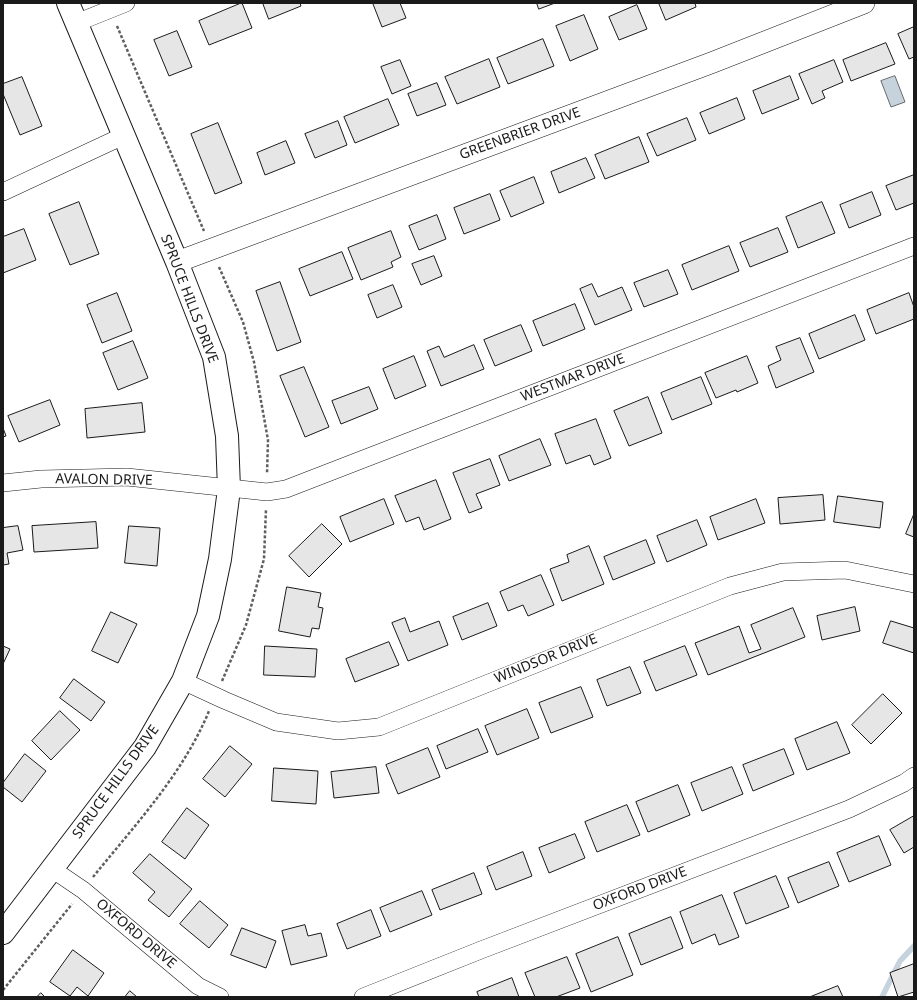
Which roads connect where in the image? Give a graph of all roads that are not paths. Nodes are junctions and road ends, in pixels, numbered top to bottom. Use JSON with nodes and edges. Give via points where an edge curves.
{"nodes":[{"id":1,"x":68,"y":3,"type":"edge"},
{"id":2,"x":126,"y":3,"type":"edge"},
{"id":3,"x":864,"y":3,"type":"edge"},
{"id":4,"x":76,"y":23,"type":"junction"},
{"id":5,"x":123,"y":136,"type":"junction"},
{"id":6,"x":3,"y":192,"type":"edge"},
{"id":7,"x":914,"y":246,"type":"edge"},
{"id":8,"x":177,"y":262,"type":"junction"},
{"id":9,"x":3,"y":483,"type":"edge"},
{"id":10,"x":229,"y":489,"type":"junction"},
{"id":11,"x":914,"y":584,"type":"edge"},
{"id":12,"x":183,"y":681,"type":"junction"},
{"id":13,"x":914,"y":776,"type":"edge"},
{"id":14,"x":52,"y":869,"type":"junction"},
{"id":15,"x":3,"y":933,"type":"edge"},
{"id":16,"x":220,"y":997,"type":"edge"},
{"id":17,"x":363,"y":997,"type":"edge"}],
"edges":[{"from":1,"to":4,"type":"main road","name":"SPRUCE HILLS DRIVE"},
{"from":2,"to":4,"type":"street"},
{"from":3,"to":8,"type":"street","name":"GREENBRIER DRIVE","via":[[704,66]]},
{"from":4,"to":5,"type":"main road","name":"SPRUCE HILLS DRIVE"},
{"from":5,"to":6,"type":"street"},
{"from":5,"to":8,"type":"main road","name":"SPRUCE HILLS DRIVE"},
{"from":7,"to":10,"type":"street","name":"WESTMAR DRIVE","via":[[286,489],[267,492]]},
{"from":8,"to":10,"type":"main road","name":"SPRUCE HILLS DRIVE","via":[[214,357],[226,436]]},
{"from":9,"to":10,"type":"street","name":"AVALON DRIVE","via":[[41,479],[127,478]]},
{"from":10,"to":12,"type":"main road","name":"SPRUCE HILLS DRIVE","via":[[220,558],[208,616]]},
{"from":11,"to":12,"type":"street","name":"WINDSOR DRIVE","via":[[844,570],[783,572],[730,586],[379,727],[338,731],[276,722]]},
{"from":12,"to":14,"type":"main road","name":"SPRUCE HILLS DRIVE","via":[[145,747]]},
{"from":13,"to":17,"type":"street","name":"OXFORD DRIVE","via":[[849,809]]},
{"from":14,"to":15,"type":"main road","name":"SPRUCE HILLS DRIVE"},
{"from":14,"to":16,"type":"street","name":"OXFORD DRIVE","via":[[83,890],[198,986]]}]}
